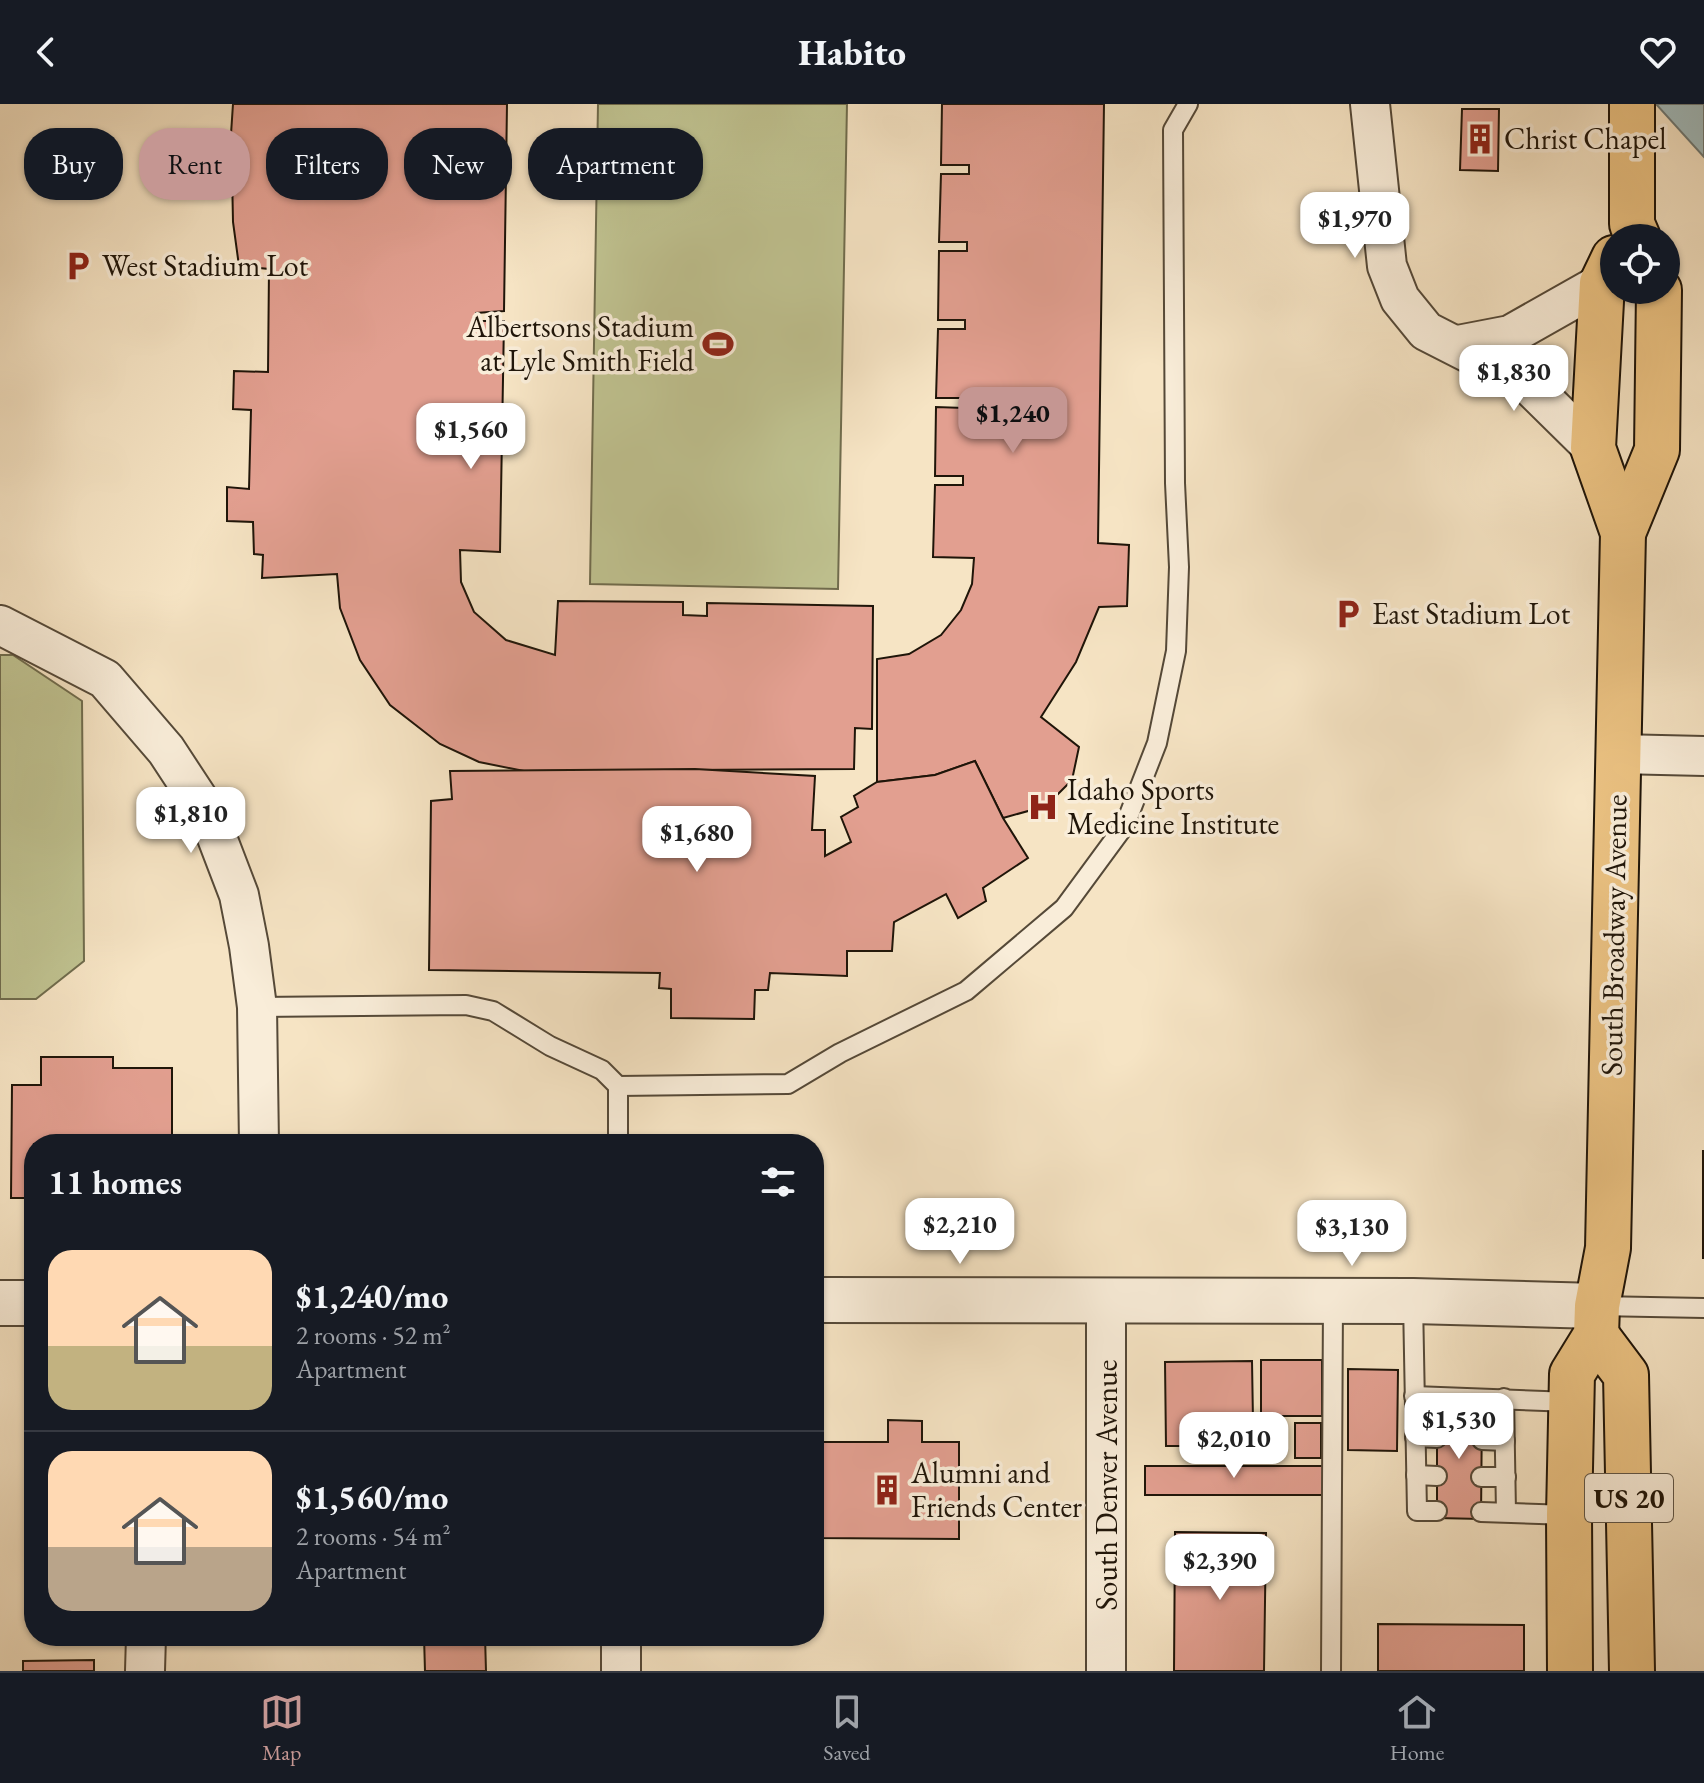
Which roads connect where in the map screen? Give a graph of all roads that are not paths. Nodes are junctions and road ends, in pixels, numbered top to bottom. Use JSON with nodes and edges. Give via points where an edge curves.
{"nodes":[{"id":1,"x":1188,"y":104,"type":"edge"},
{"id":2,"x":1370,"y":104,"type":"edge"},
{"id":3,"x":1632,"y":113,"type":"edge"},
{"id":4,"x":1624,"y":224,"type":"edge"},
{"id":5,"x":1600,"y":265,"type":"edge"},
{"id":6,"x":1614,"y":304,"type":"edge"},
{"id":7,"x":1659,"y":304,"type":"edge"},
{"id":8,"x":1458,"y":345,"type":"junction"},
{"id":9,"x":1593,"y":448,"type":"junction"},
{"id":10,"x":1623,"y":533,"type":"junction"},
{"id":11,"x":0,"y":625,"type":"edge"},
{"id":12,"x":1618,"y":754,"type":"junction"},
{"id":13,"x":1704,"y":756,"type":"edge"},
{"id":14,"x":257,"y":1007,"type":"junction"},
{"id":15,"x":618,"y":1086,"type":"junction"},
{"id":16,"x":259,"y":1134,"type":"edge"},
{"id":17,"x":618,"y":1134,"type":"edge"},
{"id":18,"x":824,"y":1300,"type":"edge"},
{"id":19,"x":1106,"y":1300,"type":"junction"},
{"id":20,"x":1413,"y":1301,"type":"junction"},
{"id":21,"x":1333,"y":1302,"type":"junction"},
{"id":22,"x":0,"y":1303,"type":"edge"},
{"id":23,"x":24,"y":1303,"type":"edge"},
{"id":24,"x":1704,"y":1308,"type":"edge"},
{"id":25,"x":1596,"y":1321,"type":"junction"},
{"id":26,"x":1414,"y":1396,"type":"junction"},
{"id":27,"x":1504,"y":1398,"type":"junction"},
{"id":28,"x":1571,"y":1402,"type":"junction"},
{"id":29,"x":1415,"y":1437,"type":"junction"},
{"id":30,"x":1437,"y":1438,"type":"dead end"},
{"id":31,"x":1482,"y":1440,"type":"dead end"},
{"id":32,"x":1505,"y":1441,"type":"junction"},
{"id":33,"x":1416,"y":1475,"type":"junction"},
{"id":34,"x":1437,"y":1476,"type":"dead end"},
{"id":35,"x":1481,"y":1477,"type":"dead end"},
{"id":36,"x":1506,"y":1477,"type":"junction"},
{"id":37,"x":1437,"y":1511,"type":"dead end"},
{"id":38,"x":1481,"y":1512,"type":"dead end"},
{"id":39,"x":1506,"y":1512,"type":"junction"},
{"id":40,"x":1569,"y":1515,"type":"junction"},
{"id":41,"x":146,"y":1646,"type":"edge"},
{"id":42,"x":621,"y":1646,"type":"edge"},
{"id":43,"x":145,"y":1671,"type":"edge"},
{"id":44,"x":621,"y":1671,"type":"edge"},
{"id":45,"x":1106,"y":1671,"type":"edge"},
{"id":46,"x":1331,"y":1671,"type":"edge"},
{"id":47,"x":1570,"y":1671,"type":"edge"},
{"id":48,"x":1632,"y":1671,"type":"edge"}],
"edges":[{"from":1,"to":15,"type":"lane","via":[[1173,130],[1176,651],[1157,743],[1125,825],[1064,908],[966,991],[788,1084]]},
{"from":2,"to":8,"type":"street","via":[[1387,266],[1400,299],[1426,331]]},
{"from":3,"to":4,"type":"main road","name":"South Broadway Avenue","number":"US 20"},
{"from":5,"to":8,"type":"street","via":[[1510,335]]},
{"from":6,"to":9,"type":"main road","name":"South Broadway Avenue","number":"US 20"},
{"from":7,"to":10,"type":"main road","name":"South Broadway Avenue","via":[[1657,450]]},
{"from":8,"to":9,"type":"street","via":[[1526,382]]},
{"from":9,"to":10,"type":"main road","name":"South Broadway Avenue","number":"US 20"},
{"from":10,"to":12,"type":"main road","name":"South Broadway Avenue","number":"US 20"},
{"from":11,"to":14,"type":"street","via":[[105,679],[166,750],[208,814],[239,895]]},
{"from":12,"to":13,"type":"street"},
{"from":12,"to":25,"type":"main road","name":"South Broadway Avenue","number":"US 20","via":[[1608,1248]]},
{"from":14,"to":15,"type":"lane","via":[[466,1005],[493,1011],[602,1070]]},
{"from":14,"to":16,"type":"street"},
{"from":15,"to":17,"type":"lane"},
{"from":18,"to":19,"type":"street"},
{"from":19,"to":21,"type":"street"},
{"from":19,"to":45,"type":"street","name":"South Denver Avenue"},
{"from":20,"to":21,"type":"street"},
{"from":20,"to":25,"type":"street"},
{"from":20,"to":26,"type":"lane"},
{"from":21,"to":46,"type":"lane"},
{"from":22,"to":23,"type":"street"},
{"from":24,"to":25,"type":"lane"},
{"from":25,"to":28,"type":"main road","name":"South Broadway Avenue","number":"US 20","via":[[1572,1374]]},
{"from":25,"to":48,"type":"main road","number":"US 20","via":[[1626,1375]]},
{"from":26,"to":27,"type":"lane"},
{"from":26,"to":29,"type":"lane"},
{"from":27,"to":28,"type":"lane"},
{"from":27,"to":32,"type":"lane"},
{"from":28,"to":40,"type":"main road","name":"South Broadway Avenue","number":"US 20"},
{"from":29,"to":30,"type":"lane"},
{"from":29,"to":33,"type":"lane"},
{"from":31,"to":32,"type":"lane"},
{"from":32,"to":36,"type":"lane"},
{"from":33,"to":34,"type":"lane"},
{"from":33,"to":37,"type":"lane","via":[[1417,1511]]},
{"from":35,"to":36,"type":"lane"},
{"from":36,"to":39,"type":"lane"},
{"from":38,"to":39,"type":"lane"},
{"from":39,"to":40,"type":"lane"},
{"from":40,"to":47,"type":"main road","name":"South Broadway Avenue","number":"US 20"},
{"from":41,"to":43,"type":"street"},
{"from":42,"to":44,"type":"street"}]}
